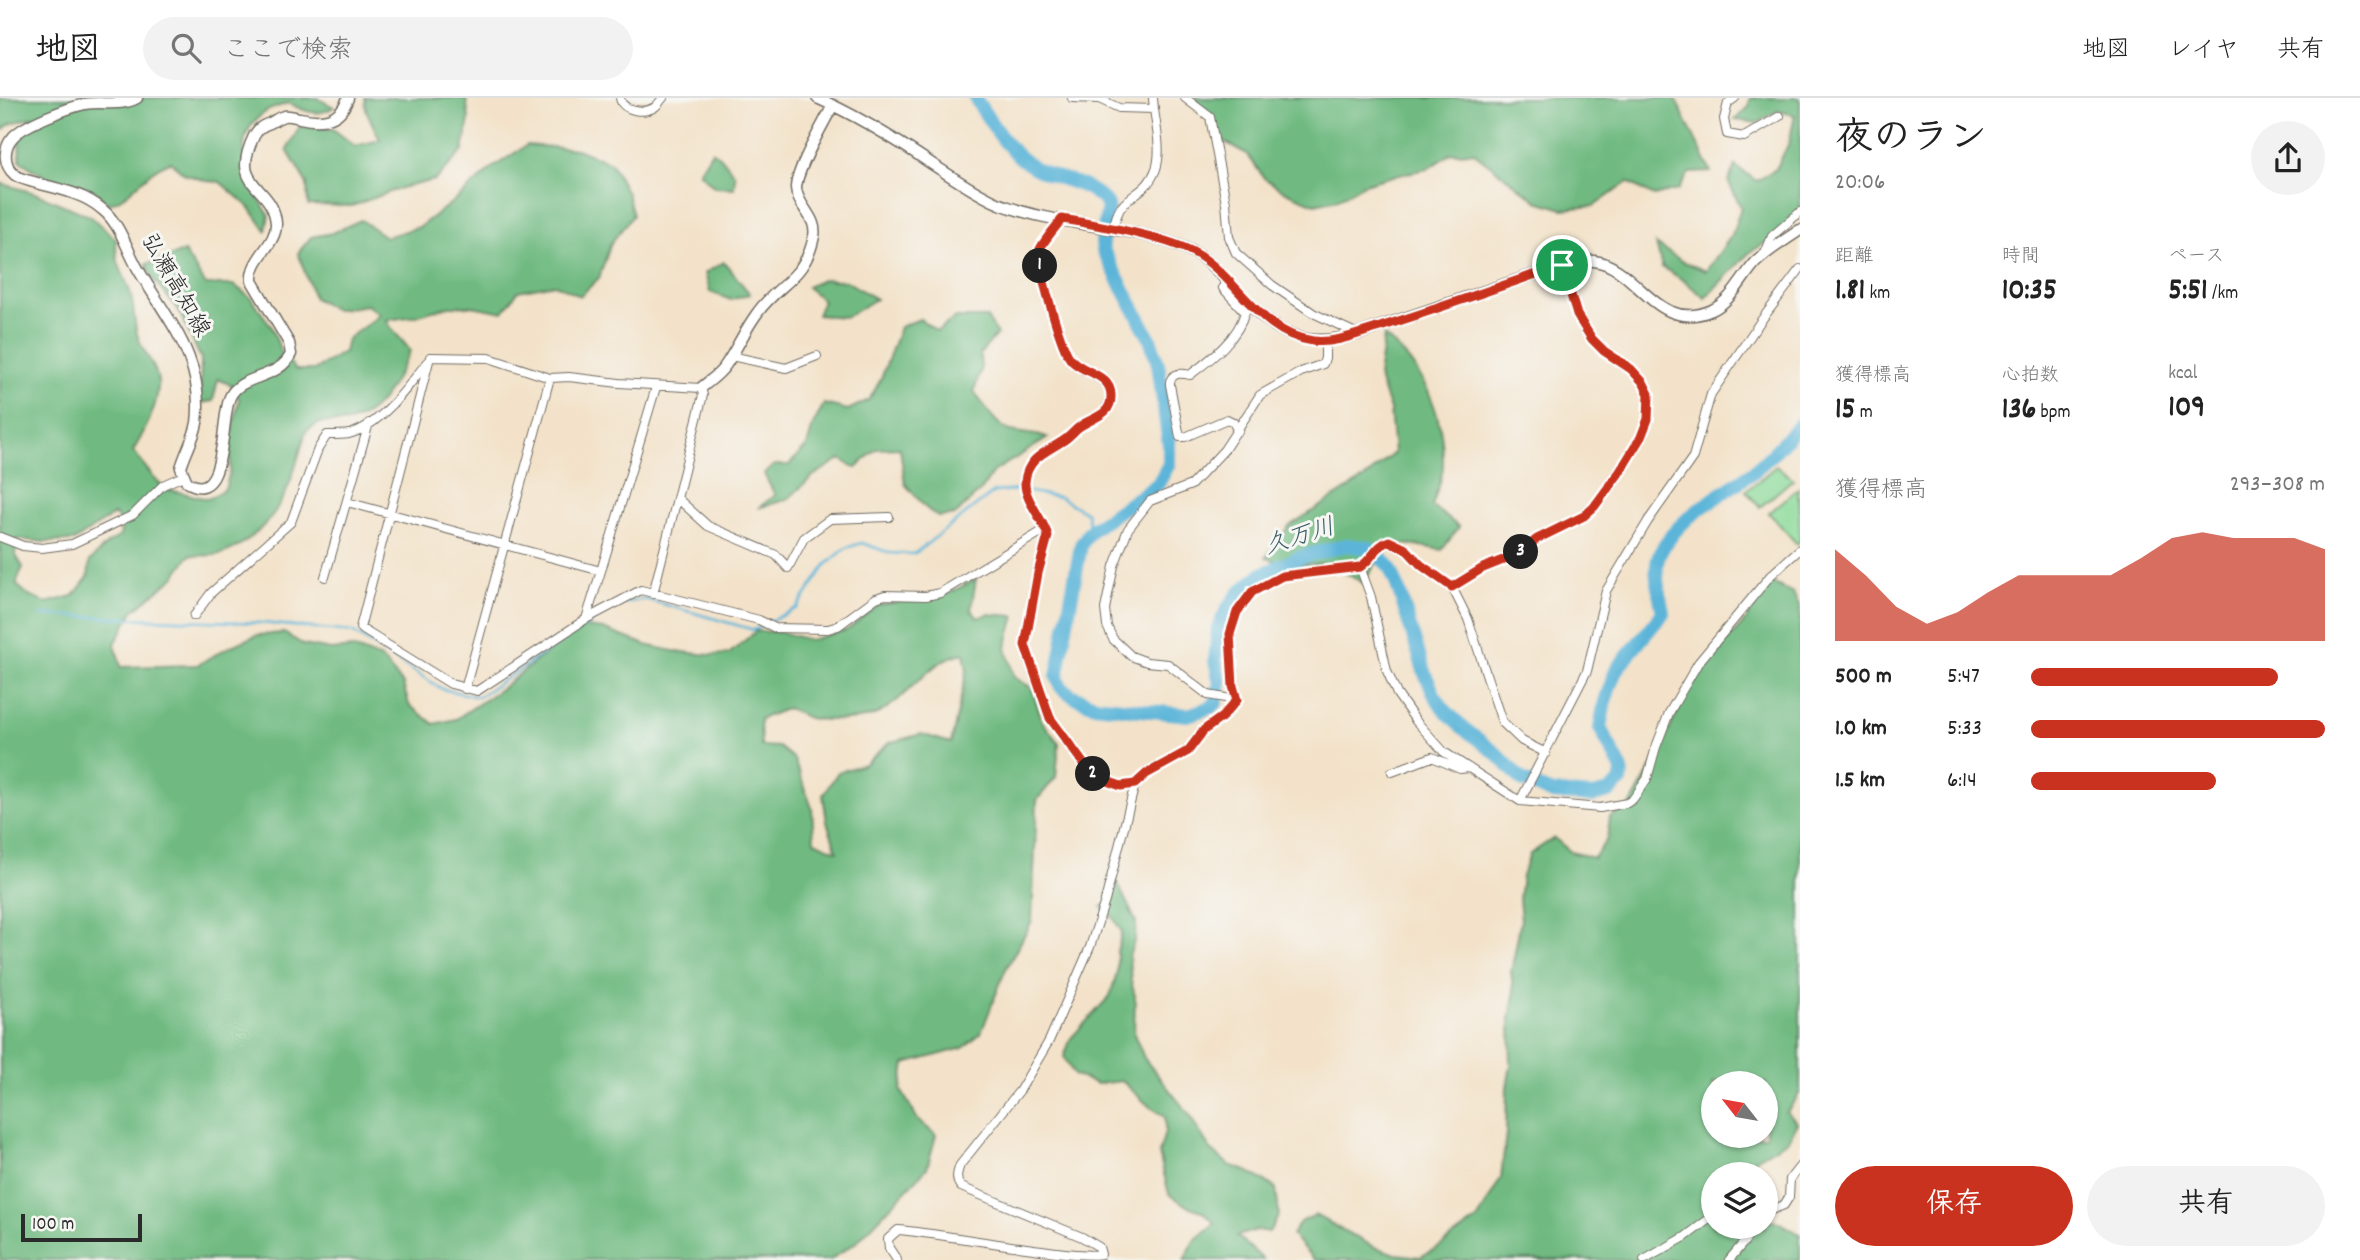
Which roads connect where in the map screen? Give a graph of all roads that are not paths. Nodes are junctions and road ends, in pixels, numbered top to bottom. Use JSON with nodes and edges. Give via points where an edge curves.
{"nodes":[{"id":1,"x":137,"y":98,"type":"edge"},
{"id":2,"x":620,"y":98,"type":"edge"},
{"id":3,"x":663,"y":98,"type":"edge"},
{"id":4,"x":817,"y":98,"type":"edge"},
{"id":5,"x":1072,"y":98,"type":"edge"},
{"id":6,"x":1153,"y":98,"type":"edge"},
{"id":7,"x":1185,"y":98,"type":"edge"},
{"id":8,"x":1735,"y":98,"type":"edge"},
{"id":9,"x":346,"y":100,"type":"edge"},
{"id":10,"x":833,"y":105,"type":"junction"},
{"id":11,"x":1154,"y":109,"type":"junction"},
{"id":12,"x":1780,"y":116,"type":"dead end"},
{"id":13,"x":1800,"y":212,"type":"edge"},
{"id":14,"x":1062,"y":219,"type":"junction"},
{"id":15,"x":1112,"y":230,"type":"junction"},
{"id":16,"x":1800,"y":230,"type":"edge"},
{"id":17,"x":1763,"y":256,"type":"junction"},
{"id":18,"x":1562,"y":265,"type":"junction"},
{"id":19,"x":1800,"y":269,"type":"edge"},
{"id":20,"x":1228,"y":282,"type":"junction"},
{"id":21,"x":1358,"y":334,"type":"junction"},
{"id":22,"x":1325,"y":342,"type":"junction"},
{"id":23,"x":731,"y":356,"type":"junction"},
{"id":24,"x":817,"y":356,"type":"dead end"},
{"id":25,"x":430,"y":357,"type":"junction"},
{"id":26,"x":550,"y":378,"type":"junction"},
{"id":27,"x":656,"y":387,"type":"junction"},
{"id":28,"x":701,"y":388,"type":"junction"},
{"id":29,"x":369,"y":423,"type":"junction"},
{"id":30,"x":1238,"y":431,"type":"junction"},
{"id":31,"x":183,"y":476,"type":"junction"},
{"id":32,"x":677,"y":498,"type":"junction"},
{"id":33,"x":347,"y":502,"type":"junction"},
{"id":34,"x":389,"y":513,"type":"junction"},
{"id":35,"x":889,"y":517,"type":"dead end"},
{"id":36,"x":1046,"y":528,"type":"junction"},
{"id":37,"x":0,"y":537,"type":"edge"},
{"id":38,"x":505,"y":547,"type":"junction"},
{"id":39,"x":1800,"y":549,"type":"edge"},
{"id":40,"x":1364,"y":565,"type":"junction"},
{"id":41,"x":601,"y":571,"type":"junction"},
{"id":42,"x":325,"y":577,"type":"dead end"},
{"id":43,"x":1452,"y":587,"type":"junction"},
{"id":44,"x":653,"y":594,"type":"junction"},
{"id":45,"x":194,"y":616,"type":"dead end"},
{"id":46,"x":586,"y":619,"type":"junction"},
{"id":47,"x":465,"y":689,"type":"junction"},
{"id":48,"x":1233,"y":700,"type":"junction"},
{"id":49,"x":1546,"y":753,"type":"junction"},
{"id":50,"x":1469,"y":768,"type":"junction"},
{"id":51,"x":1392,"y":772,"type":"dead end"},
{"id":52,"x":1135,"y":784,"type":"junction"},
{"id":53,"x":1520,"y":801,"type":"junction"},
{"id":54,"x":1800,"y":1166,"type":"edge"},
{"id":55,"x":1778,"y":1207,"type":"edge"},
{"id":56,"x":1701,"y":1225,"type":"edge"},
{"id":57,"x":1746,"y":1239,"type":"edge"},
{"id":58,"x":897,"y":1260,"type":"edge"},
{"id":59,"x":1644,"y":1260,"type":"edge"},
{"id":60,"x":1729,"y":1260,"type":"edge"}],
"edges":[{"from":1,"to":31,"type":"main road","name":"弘瀬高知線","via":[[120,104],[84,104],[30,125],[11,139],[6,158],[22,178],[102,208],[185,345],[195,371],[197,425],[181,468]]},
{"from":2,"to":3,"type":"street","via":[[624,108],[642,110],[653,109]]},
{"from":4,"to":10,"type":"main road"},
{"from":5,"to":11,"type":"street","via":[[1099,99],[1119,108]]},
{"from":6,"to":11,"type":"street"},
{"from":7,"to":21,"type":"street","via":[[1210,117],[1229,237],[1236,253],[1313,313]]},
{"from":8,"to":12,"type":"street","via":[[1728,103],[1724,119],[1727,134],[1744,137]]},
{"from":9,"to":31,"type":"main road","via":[[342,111],[330,120],[284,116],[255,134],[246,168],[271,208],[276,229],[253,269],[252,281],[289,343],[291,355],[282,367],[232,394],[212,482],[193,486]]},
{"from":10,"to":14,"type":"main road","via":[[982,195],[1010,208]]},
{"from":10,"to":23,"type":"main road","via":[[796,187],[815,234],[806,259],[793,279],[759,310]]},
{"from":11,"to":15,"type":"street","via":[[1156,169],[1142,191],[1123,204]]},
{"from":13,"to":17,"type":"street","via":[[1772,236]]},
{"from":14,"to":15,"type":"main road"},
{"from":14,"to":36,"type":"street","via":[[1038,260],[1068,357],[1102,378],[1111,394],[1098,418],[1044,451],[1029,467],[1028,496]]},
{"from":15,"to":20,"type":"main road","via":[[1187,248]]},
{"from":16,"to":17,"type":"main road"},
{"from":17,"to":18,"type":"main road","via":[[1724,302],[1713,310],[1689,315],[1666,309],[1605,264]]},
{"from":18,"to":21,"type":"main road"},
{"from":18,"to":43,"type":"street","via":[[1577,315],[1592,339],[1643,382],[1649,394],[1648,419],[1619,473],[1584,516]]},
{"from":19,"to":49,"type":"street","via":[[1711,394],[1693,457],[1606,591],[1587,671]]},
{"from":20,"to":22,"type":"main road","via":[[1274,326],[1304,340]]},
{"from":20,"to":30,"type":"street","via":[[1223,288],[1245,312],[1243,321],[1222,350],[1190,375],[1174,376],[1170,385],[1180,437],[1227,419]]},
{"from":21,"to":22,"type":"main road"},
{"from":22,"to":30,"type":"street","via":[[1323,364],[1260,395]]},
{"from":23,"to":24,"type":"street","via":[[786,368]]},
{"from":23,"to":28,"type":"main road"},
{"from":25,"to":26,"type":"street","via":[[489,358]]},
{"from":25,"to":29,"type":"street","via":[[391,407]]},
{"from":25,"to":34,"type":"street"},
{"from":26,"to":27,"type":"street"},
{"from":26,"to":38,"type":"street"},
{"from":27,"to":28,"type":"street"},
{"from":27,"to":41,"type":"street"},
{"from":28,"to":32,"type":"street"},
{"from":29,"to":33,"type":"street"},
{"from":29,"to":45,"type":"street","via":[[353,433],[327,435],[291,522],[211,593]]},
{"from":30,"to":48,"type":"street","via":[[1191,485],[1150,501],[1128,529],[1105,609],[1113,639],[1130,656],[1168,664],[1208,695]]},
{"from":31,"to":37,"type":"street","via":[[163,485],[133,514],[72,544],[42,548]]},
{"from":32,"to":35,"type":"street","via":[[708,526],[776,555],[788,568],[804,538],[830,519]]},
{"from":32,"to":44,"type":"street"},
{"from":33,"to":34,"type":"street"},
{"from":33,"to":42,"type":"street"},
{"from":34,"to":38,"type":"street"},
{"from":34,"to":47,"type":"street","via":[[360,628]]},
{"from":36,"to":44,"type":"street","via":[[940,593],[885,595],[828,629],[772,626]]},
{"from":36,"to":52,"type":"street","via":[[1025,645],[1037,685],[1050,718],[1089,771],[1121,786]]},
{"from":38,"to":41,"type":"street"},
{"from":38,"to":47,"type":"street"},
{"from":39,"to":53,"type":"street","via":[[1769,576],[1698,663],[1669,713],[1647,779],[1633,799],[1600,808]]},
{"from":40,"to":43,"type":"street","via":[[1389,541],[1406,549]]},
{"from":40,"to":48,"type":"street","via":[[1282,576],[1252,592],[1237,612],[1230,634]]},
{"from":40,"to":50,"type":"street","via":[[1387,671],[1397,694],[1444,752]]},
{"from":41,"to":46,"type":"street"},
{"from":43,"to":49,"type":"street","via":[[1468,619],[1502,722],[1522,741]]},
{"from":44,"to":46,"type":"street","via":[[641,590]]},
{"from":46,"to":47,"type":"street","via":[[477,691]]},
{"from":48,"to":52,"type":"street","via":[[1188,751]]},
{"from":49,"to":53,"type":"street"},
{"from":50,"to":51,"type":"street","via":[[1460,769],[1432,757]]},
{"from":50,"to":53,"type":"street"},
{"from":52,"to":58,"type":"street","via":[[1090,947],[1049,1041],[1020,1090],[960,1165],[957,1178],[961,1187],[1082,1237],[1099,1247],[1101,1254],[1063,1254],[898,1230],[888,1239]]},
{"from":54,"to":55,"type":"street","via":[[1790,1179],[1789,1197]]},
{"from":56,"to":59,"type":"street"},
{"from":57,"to":60,"type":"street"}]}
